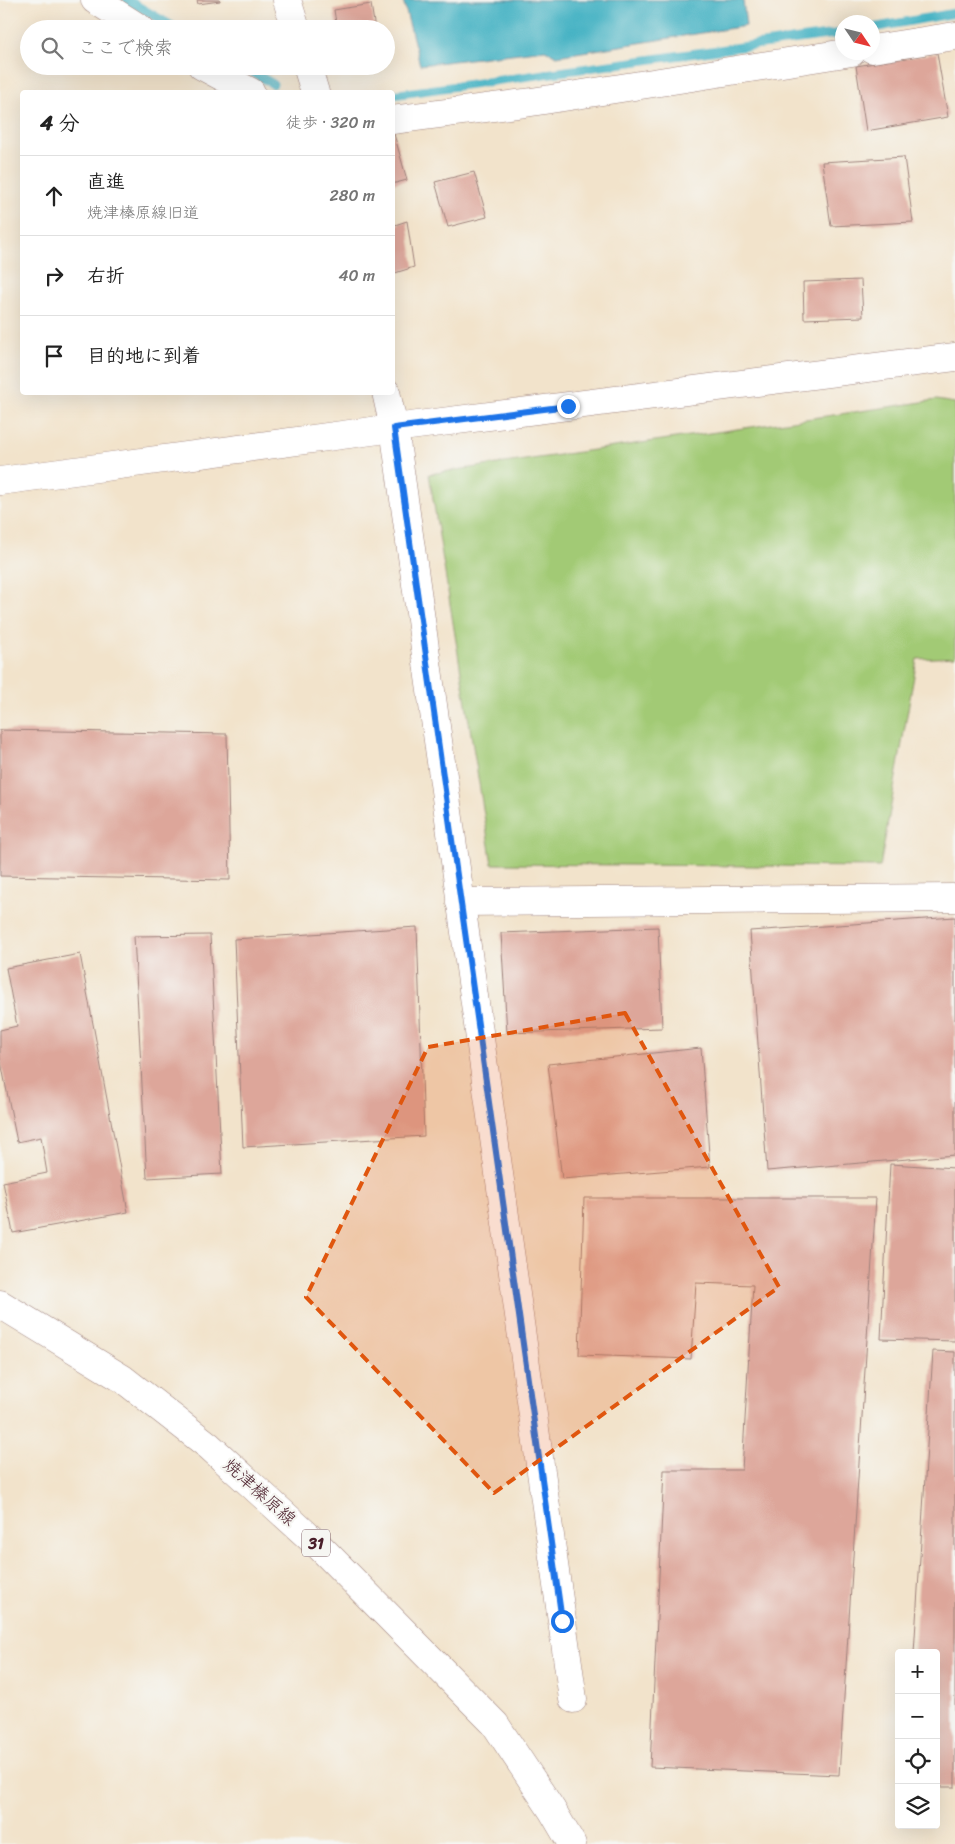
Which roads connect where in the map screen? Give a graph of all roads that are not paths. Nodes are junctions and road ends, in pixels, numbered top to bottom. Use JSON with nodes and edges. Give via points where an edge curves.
{"nodes":[{"id":1,"x":95,"y":0,"type":"edge"},
{"id":2,"x":288,"y":0,"type":"edge"},
{"id":3,"x":127,"y":20,"type":"edge"},
{"id":4,"x":294,"y":20,"type":"edge"},
{"id":5,"x":955,"y":36,"type":"edge"},
{"id":6,"x":880,"y":48,"type":"edge"},
{"id":7,"x":835,"y":55,"type":"edge"},
{"id":8,"x":219,"y":75,"type":"edge"},
{"id":9,"x":310,"y":75,"type":"edge"},
{"id":10,"x":247,"y":90,"type":"edge"},
{"id":11,"x":314,"y":90,"type":"edge"},
{"id":12,"x":395,"y":120,"type":"edge"},
{"id":13,"x":955,"y":357,"type":"edge"},
{"id":14,"x":387,"y":395,"type":"edge"},
{"id":15,"x":394,"y":428,"type":"junction"},
{"id":16,"x":0,"y":481,"type":"edge"},
{"id":17,"x":955,"y":898,"type":"edge"},
{"id":18,"x":460,"y":902,"type":"junction"},
{"id":19,"x":0,"y":1304,"type":"edge"},
{"id":20,"x":574,"y":1699,"type":"dead end"},
{"id":21,"x":572,"y":1844,"type":"edge"}],
"edges":[{"from":1,"to":3,"type":"street"},
{"from":2,"to":4,"type":"street"},
{"from":5,"to":6,"type":"street"},
{"from":7,"to":12,"type":"street","via":[[525,103]]},
{"from":8,"to":10,"type":"street"},
{"from":9,"to":11,"type":"street"},
{"from":13,"to":15,"type":"street"},
{"from":14,"to":15,"type":"street"},
{"from":15,"to":16,"type":"street"},
{"from":15,"to":18,"type":"street"},
{"from":17,"to":18,"type":"street"},
{"from":18,"to":20,"type":"street"},
{"from":19,"to":21,"type":"street","name":"焼津榛原線","number":"31","via":[[123,1379],[209,1446],[320,1547],[495,1724]]}]}
